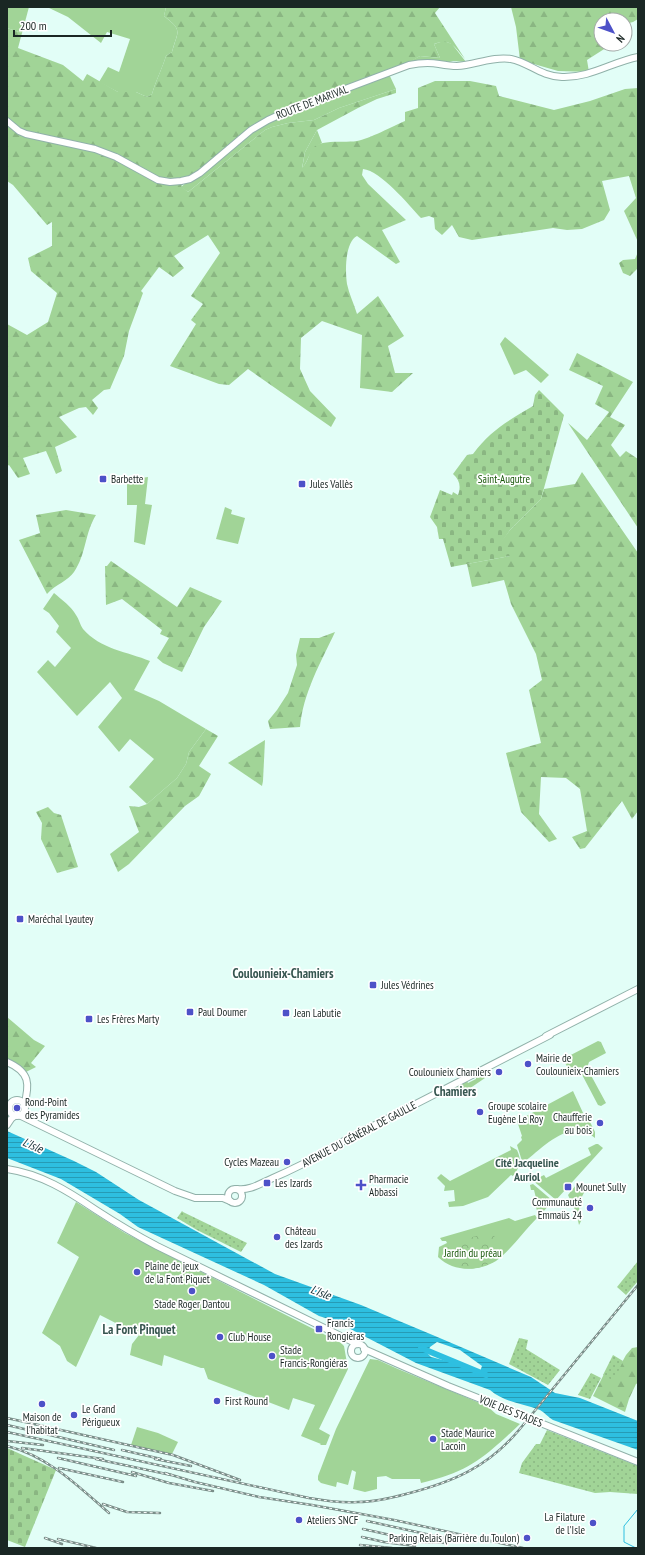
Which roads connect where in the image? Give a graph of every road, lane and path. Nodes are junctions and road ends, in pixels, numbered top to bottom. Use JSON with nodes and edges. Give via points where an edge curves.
{"nodes":[{"id":1,"x":638,"y":57,"type":"edge"},
{"id":2,"x":7,"y":121,"type":"edge"},
{"id":3,"x":638,"y":989,"type":"edge"},
{"id":4,"x":7,"y":1062,"type":"edge"},
{"id":5,"x":28,"y":1089,"type":"junction"},
{"id":6,"x":19,"y":1100,"type":"junction"},
{"id":7,"x":24,"y":1107,"type":"junction"},
{"id":8,"x":9,"y":1110,"type":"junction"},
{"id":9,"x":18,"y":1115,"type":"junction"},
{"id":10,"x":7,"y":1119,"type":"edge"},
{"id":11,"x":38,"y":1124,"type":"junction"},
{"id":12,"x":7,"y":1125,"type":"edge"},
{"id":13,"x":7,"y":1169,"type":"edge"},
{"id":14,"x":7,"y":1173,"type":"edge"},
{"id":15,"x":254,"y":1187,"type":"junction"},
{"id":16,"x":237,"y":1189,"type":"junction"},
{"id":17,"x":229,"y":1192,"type":"junction"},
{"id":18,"x":241,"y":1197,"type":"junction"},
{"id":19,"x":205,"y":1199,"type":"junction"},
{"id":20,"x":230,"y":1201,"type":"junction"},
{"id":21,"x":96,"y":1209,"type":"junction"},
{"id":22,"x":331,"y":1332,"type":"junction"},
{"id":23,"x":357,"y":1344,"type":"junction"},
{"id":24,"x":364,"y":1349,"type":"junction"},
{"id":25,"x":350,"y":1352,"type":"junction"},
{"id":26,"x":363,"y":1357,"type":"junction"},
{"id":27,"x":386,"y":1358,"type":"junction"},
{"id":28,"x":638,"y":1462,"type":"edge"}],
"edges":[{"from":1,"to":2,"type":"main road","name":"ROUTE DE MARIVAL","via":[[571,77],[544,74],[507,58],[457,66],[427,62],[409,65],[268,120],[251,130],[200,173],[177,182],[154,178],[102,151],[26,134]]},
{"from":3,"to":15,"type":"main road","name":"AVENUE DU GÉNÉRAL DE GAULLE"},
{"from":4,"to":5,"type":"main road","via":[[22,1072],[27,1080]]},
{"from":5,"to":6,"type":"main road"},
{"from":5,"to":7,"type":"main road"},
{"from":6,"to":7,"type":"main road"},
{"from":6,"to":8,"type":"main road","via":[[10,1103]]},
{"from":7,"to":9,"type":"main road","via":[[23,1112]]},
{"from":7,"to":11,"type":"main road","via":[[28,1116]]},
{"from":8,"to":9,"type":"main road","via":[[12,1114]]},
{"from":8,"to":10,"type":"main road"},
{"from":9,"to":11,"type":"main road"},
{"from":9,"to":12,"type":"main road"},
{"from":11,"to":19,"type":"main road","via":[[175,1191]]},
{"from":13,"to":21,"type":"main road","via":[[46,1180]]},
{"from":14,"to":21,"type":"main road","via":[[44,1183]]},
{"from":15,"to":16,"type":"main road"},
{"from":15,"to":18,"type":"main road"},
{"from":16,"to":17,"type":"main road"},
{"from":16,"to":18,"type":"main road"},
{"from":17,"to":19,"type":"main road"},
{"from":17,"to":20,"type":"main road"},
{"from":18,"to":20,"type":"main road","via":[[237,1202]]},
{"from":19,"to":20,"type":"main road","via":[[223,1198]]},
{"from":21,"to":22,"type":"main road","via":[[157,1246]]},
{"from":22,"to":23,"type":"main road"},
{"from":22,"to":25,"type":"main road","via":[[345,1342]]},
{"from":23,"to":24,"type":"main road"},
{"from":23,"to":25,"type":"main road"},
{"from":24,"to":26,"type":"main road"},
{"from":24,"to":27,"type":"main road","name":"VOIE DES STADES"},
{"from":25,"to":26,"type":"main road","via":[[355,1358]]},
{"from":26,"to":27,"type":"main road","name":"VOIE DES STADES"},
{"from":27,"to":28,"type":"main road","name":"VOIE DES STADES","via":[[448,1386]]}]}
